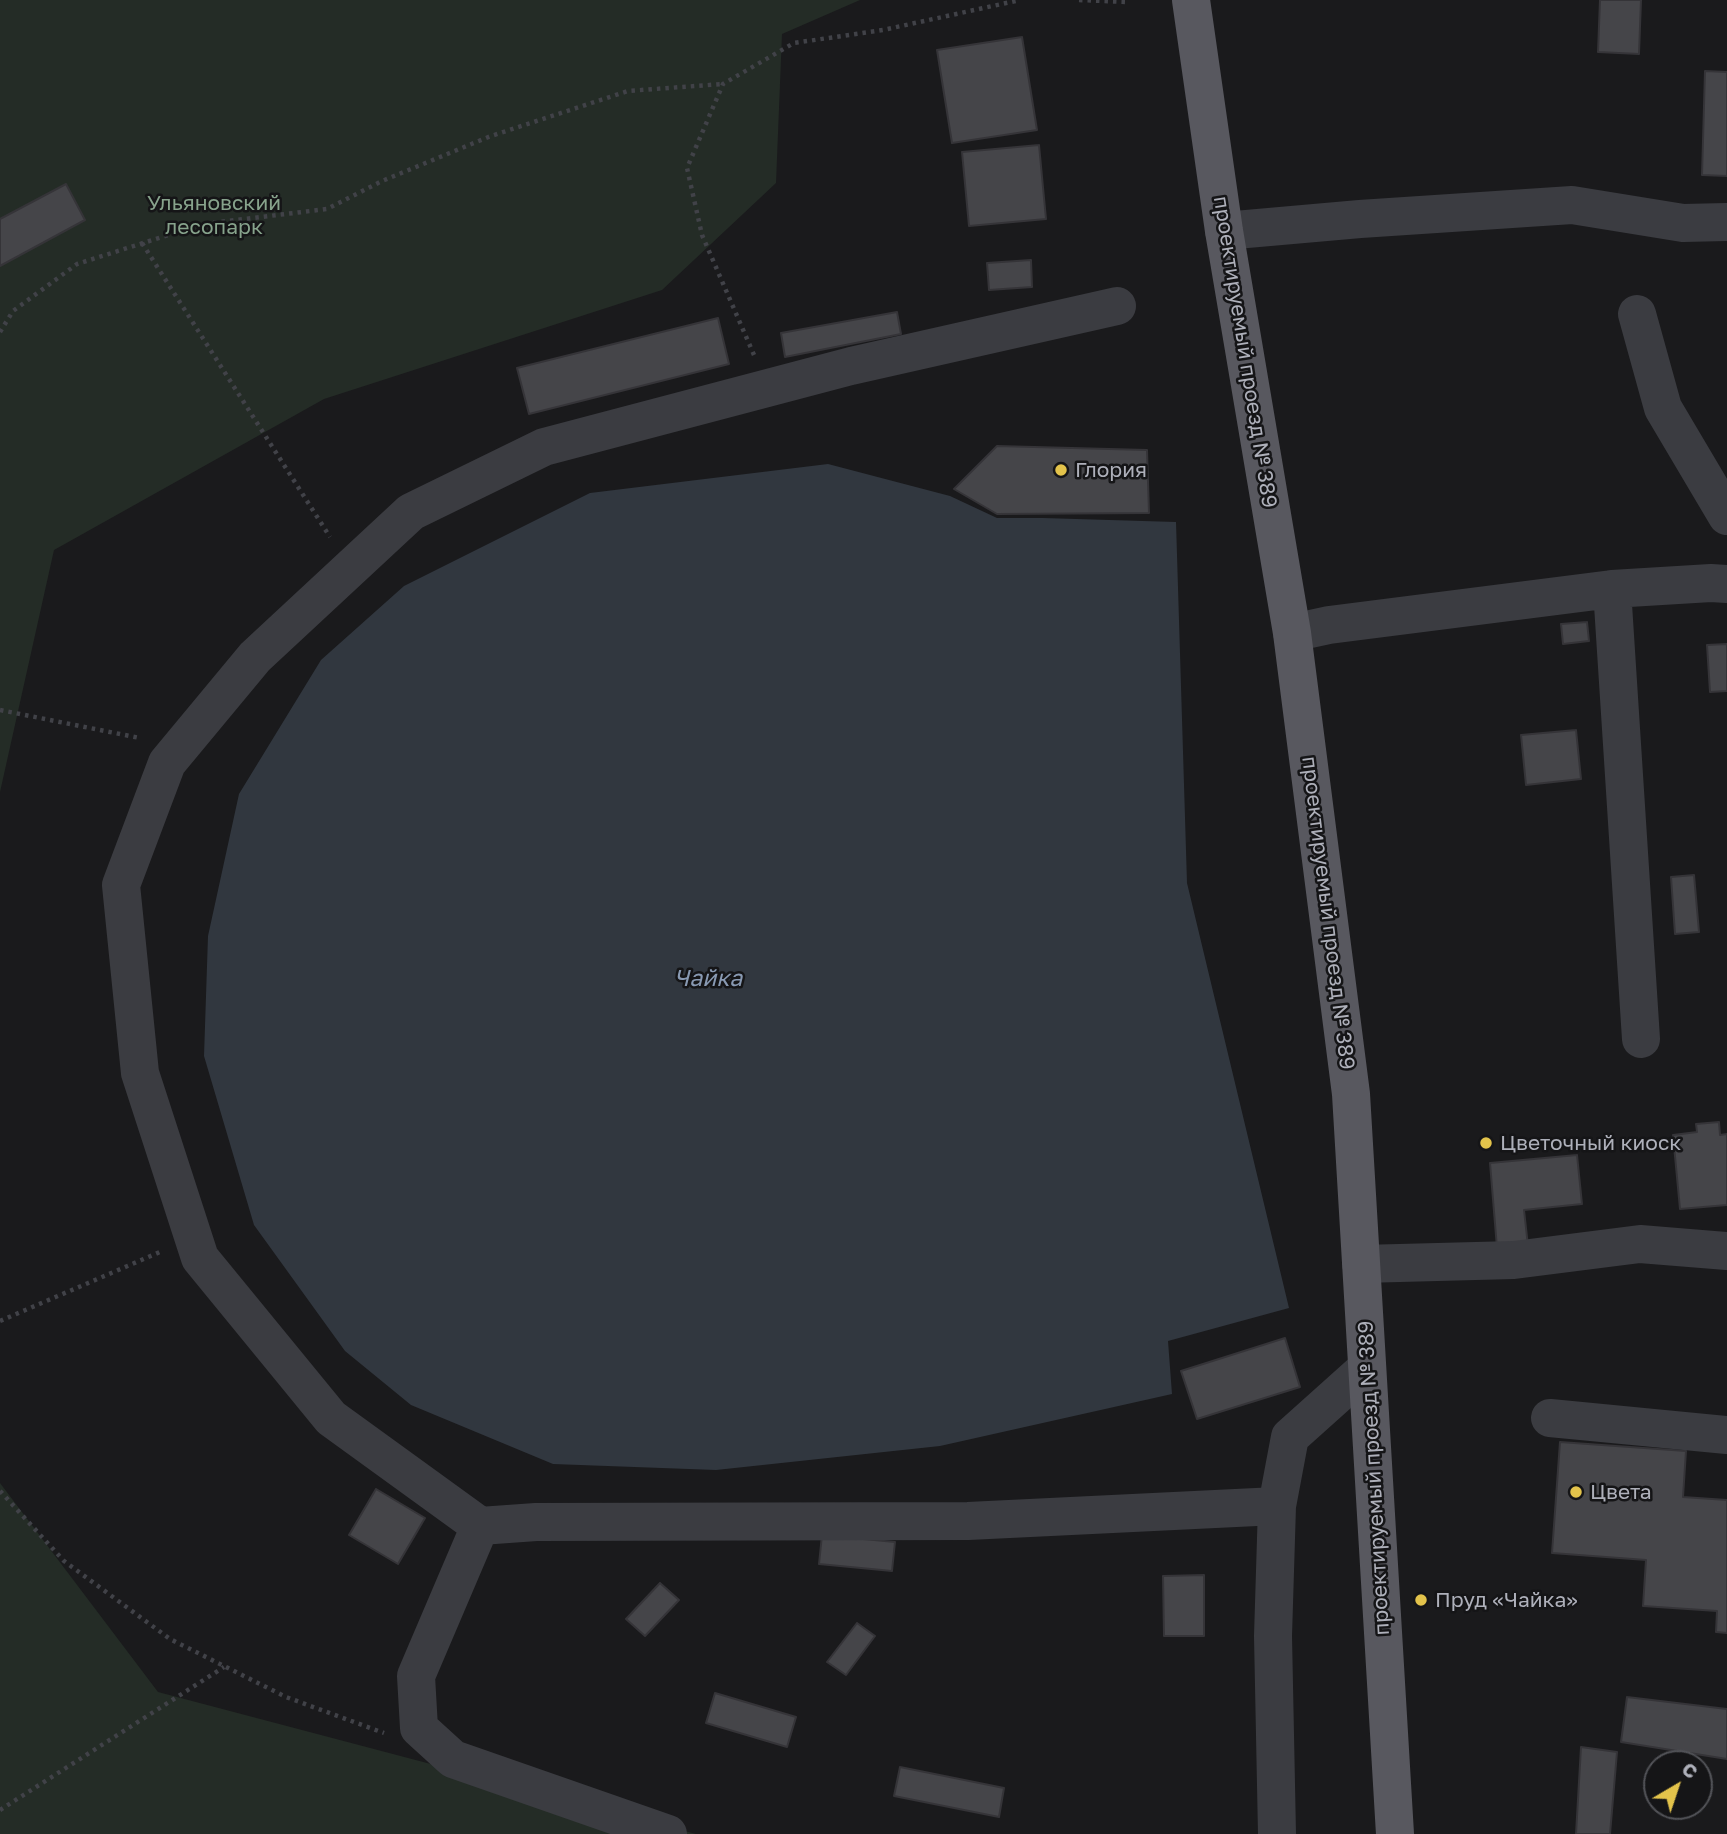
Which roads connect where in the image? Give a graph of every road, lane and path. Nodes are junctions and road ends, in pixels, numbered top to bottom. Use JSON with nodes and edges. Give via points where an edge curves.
{"nodes":[{"id":1,"x":1020,"y":0,"type":"edge"},
{"id":2,"x":1079,"y":0,"type":"edge"},
{"id":3,"x":1191,"y":0,"type":"edge"},
{"id":4,"x":1126,"y":2,"type":"dead end"},
{"id":5,"x":723,"y":83,"type":"junction"},
{"id":6,"x":1727,"y":222,"type":"edge"},
{"id":7,"x":1224,"y":231,"type":"junction"},
{"id":8,"x":142,"y":243,"type":"junction"},
{"id":9,"x":1117,"y":306,"type":"dead end"},
{"id":10,"x":1637,"y":314,"type":"dead end"},
{"id":11,"x":0,"y":332,"type":"edge"},
{"id":12,"x":768,"y":388,"type":"junction"},
{"id":13,"x":1727,"y":516,"type":"edge"},
{"id":14,"x":350,"y":569,"type":"junction"},
{"id":15,"x":1727,"y":584,"type":"edge"},
{"id":16,"x":1612,"y":589,"type":"junction"},
{"id":17,"x":1293,"y":633,"type":"junction"},
{"id":18,"x":0,"y":710,"type":"edge"},
{"id":19,"x":181,"y":746,"type":"junction"},
{"id":20,"x":1641,"y":1039,"type":"dead end"},
{"id":21,"x":193,"y":1237,"type":"junction"},
{"id":22,"x":1727,"y":1251,"type":"edge"},
{"id":23,"x":1361,"y":1264,"type":"junction"},
{"id":24,"x":0,"y":1321,"type":"edge"},
{"id":25,"x":1367,"y":1368,"type":"junction"},
{"id":26,"x":1550,"y":1418,"type":"dead end"},
{"id":27,"x":1727,"y":1435,"type":"edge"},
{"id":28,"x":0,"y":1491,"type":"edge"},
{"id":29,"x":1276,"y":1506,"type":"junction"},
{"id":30,"x":480,"y":1526,"type":"junction"},
{"id":31,"x":224,"y":1667,"type":"junction"},
{"id":32,"x":389,"y":1735,"type":"dead end"},
{"id":33,"x":0,"y":1810,"type":"edge"},
{"id":34,"x":668,"y":1834,"type":"edge"},
{"id":35,"x":1278,"y":1834,"type":"edge"},
{"id":36,"x":1395,"y":1834,"type":"edge"}],
"edges":[{"from":1,"to":5,"type":"path","via":[[883,30],[794,43]]},
{"from":2,"to":4,"type":"path"},
{"from":3,"to":7,"type":"main road","name":"проектируемый проезд № 389"},
{"from":5,"to":8,"type":"path","via":[[628,91],[491,136],[327,209],[203,223]]},
{"from":5,"to":12,"type":"path","via":[[687,168],[702,235]]},
{"from":6,"to":7,"type":"street","via":[[1683,223],[1572,205]]},
{"from":7,"to":17,"type":"main road","name":"проектируемый проезд № 389"},
{"from":8,"to":11,"type":"path","via":[[77,264],[13,311]]},
{"from":8,"to":14,"type":"path"},
{"from":9,"to":12,"type":"street"},
{"from":10,"to":13,"type":"street","via":[[1663,408]]},
{"from":12,"to":14,"type":"street","via":[[544,447],[411,512]]},
{"from":14,"to":19,"type":"street","via":[[255,657]]},
{"from":15,"to":16,"type":"street"},
{"from":16,"to":17,"type":"street"},
{"from":16,"to":20,"type":"street"},
{"from":17,"to":23,"type":"main road","name":"проектируемый проезд № 389","via":[[1351,1094]]},
{"from":18,"to":19,"type":"path"},
{"from":19,"to":21,"type":"street","via":[[167,763],[121,885],[140,1073]]},
{"from":21,"to":24,"type":"path"},
{"from":21,"to":30,"type":"street","via":[[200,1258],[331,1418]]},
{"from":22,"to":23,"type":"street","via":[[1640,1244],[1514,1260]]},
{"from":23,"to":25,"type":"main road","name":"проектируемый проезд № 389"},
{"from":25,"to":29,"type":"street","via":[[1290,1437]]},
{"from":25,"to":36,"type":"main road","name":"проектируемый проезд № 389"},
{"from":26,"to":27,"type":"street"},
{"from":28,"to":31,"type":"path","via":[[64,1561],[170,1639]]},
{"from":29,"to":30,"type":"street","via":[[968,1521]]},
{"from":29,"to":35,"type":"street","via":[[1272,1636]]},
{"from":30,"to":34,"type":"street","via":[[415,1676],[419,1728],[453,1759]]},
{"from":31,"to":32,"type":"path","via":[[286,1697]]},
{"from":31,"to":33,"type":"path"}]}
